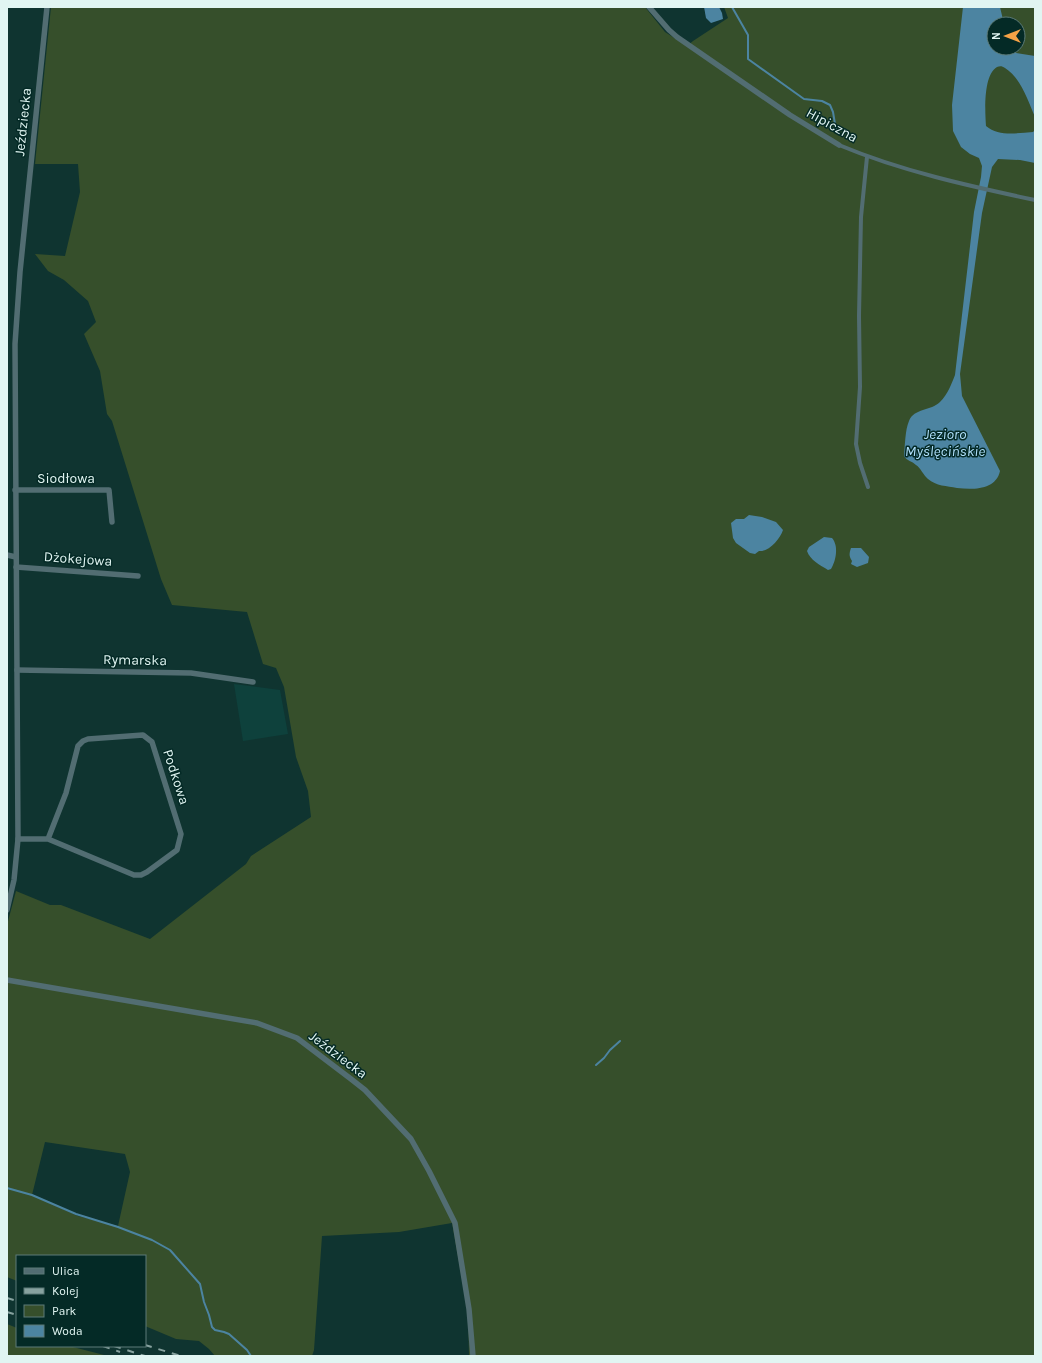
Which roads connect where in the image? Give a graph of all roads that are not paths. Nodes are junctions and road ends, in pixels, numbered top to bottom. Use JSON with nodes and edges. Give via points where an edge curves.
{"nodes":[{"id":1,"x":47,"y":7,"type":"edge"},
{"id":2,"x":649,"y":7,"type":"edge"},
{"id":3,"x":839,"y":145,"type":"joint"},
{"id":4,"x":867,"y":157,"type":"junction"},
{"id":5,"x":1035,"y":200,"type":"edge"},
{"id":6,"x":868,"y":487,"type":"dead end"},
{"id":7,"x":15,"y":490,"type":"junction"},
{"id":8,"x":112,"y":522,"type":"dead end"},
{"id":9,"x":7,"y":555,"type":"edge"},
{"id":10,"x":16,"y":557,"type":"junction"},
{"id":11,"x":16,"y":567,"type":"junction"},
{"id":12,"x":138,"y":576,"type":"dead end"},
{"id":13,"x":17,"y":670,"type":"junction"},
{"id":14,"x":253,"y":682,"type":"dead end"},
{"id":15,"x":18,"y":839,"type":"junction"},
{"id":16,"x":48,"y":839,"type":"junction"},
{"id":17,"x":7,"y":910,"type":"edge"},
{"id":18,"x":7,"y":980,"type":"edge"},
{"id":19,"x":473,"y":1356,"type":"edge"}],
"edges":[{"from":1,"to":7,"type":"street","name":"Jeździecka","via":[[15,333]]},
{"from":2,"to":3,"type":"street","name":"Hipiczna","via":[[676,37],[790,115]]},
{"from":3,"to":4,"type":"street","name":"Hipiczna"},
{"from":4,"to":5,"type":"street","name":"Hipiczna"},
{"from":4,"to":6,"type":"street","via":[[861,217],[860,387],[856,444]]},
{"from":7,"to":8,"type":"street","name":"Siodłowa","via":[[109,490]]},
{"from":7,"to":10,"type":"street","name":"Jeździecka"},
{"from":9,"to":10,"type":"street"},
{"from":10,"to":11,"type":"street","name":"Jeździecka"},
{"from":11,"to":12,"type":"street","name":"Dżokejowa"},
{"from":11,"to":13,"type":"street","name":"Jeździecka"},
{"from":13,"to":14,"type":"street","name":"Rymarska","via":[[191,673]]},
{"from":13,"to":15,"type":"street","name":"Jeździecka"},
{"from":15,"to":16,"type":"street","name":"Podkowa"},
{"from":15,"to":17,"type":"street","name":"Jeździecka","via":[[14,880]]},
{"from":16,"to":16,"type":"street","name":"Podkowa","via":[[66,793],[78,746],[83,741],[143,734],[152,742],[181,834],[177,850],[147,872],[134,875]]},
{"from":18,"to":19,"type":"street","name":"Jeździecka","via":[[257,1023],[297,1038],[365,1090],[411,1139],[455,1223],[469,1309]]}]}
